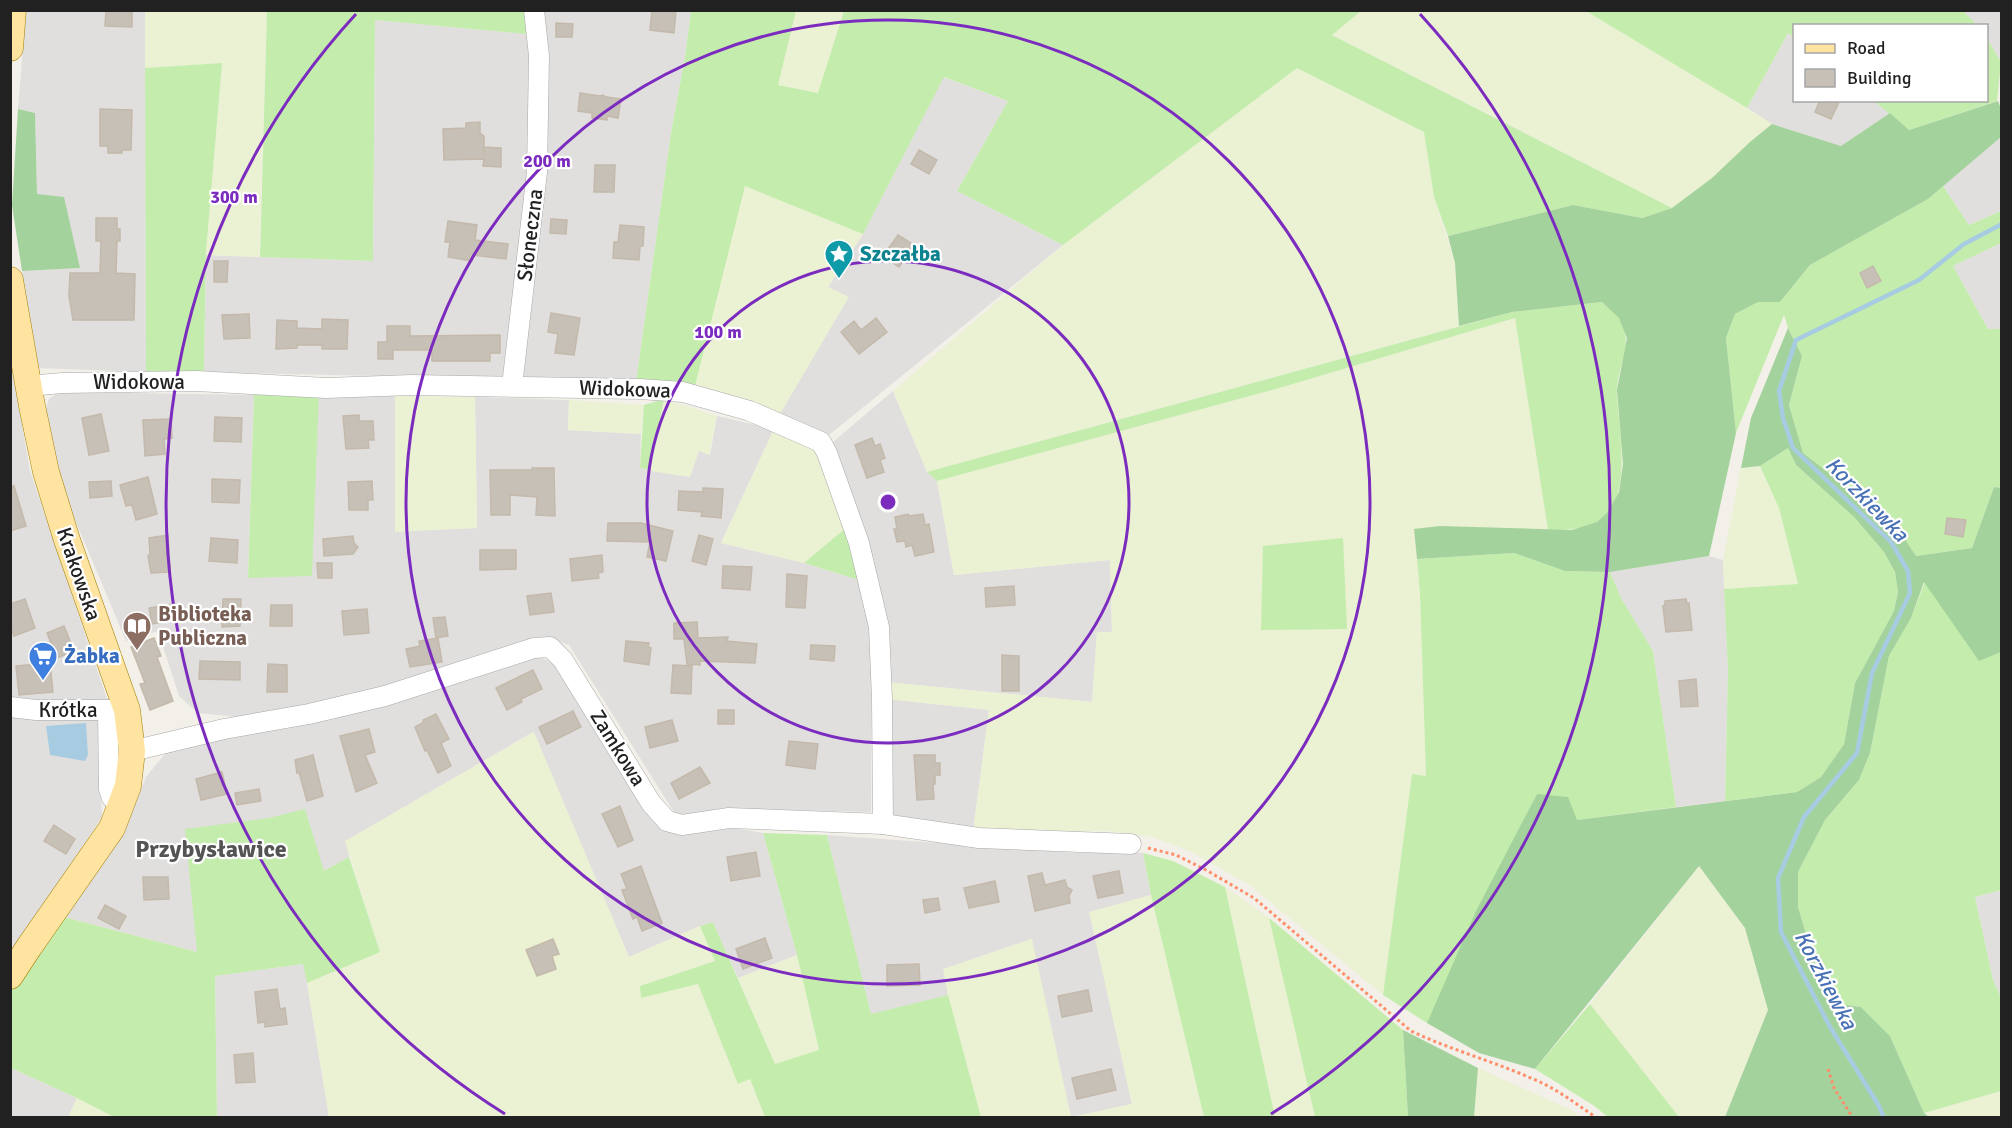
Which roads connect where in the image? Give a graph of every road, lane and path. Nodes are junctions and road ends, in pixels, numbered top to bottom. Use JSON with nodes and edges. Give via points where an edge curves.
{"nodes":[{"id":1,"x":13,"y":10,"type":"edge"},
{"id":2,"x":534,"y":10,"type":"edge"},
{"id":3,"x":10,"y":48,"type":"edge"},
{"id":4,"x":10,"y":280,"type":"edge"},
{"id":5,"x":28,"y":386,"type":"junction"},
{"id":6,"x":512,"y":386,"type":"junction"},
{"id":7,"x":10,"y":706,"type":"edge"},
{"id":8,"x":117,"y":710,"type":"junction"},
{"id":9,"x":132,"y":751,"type":"junction"},
{"id":10,"x":122,"y":804,"type":"junction"},
{"id":11,"x":883,"y":824,"type":"junction"},
{"id":12,"x":1131,"y":844,"type":"joint"},
{"id":13,"x":10,"y":976,"type":"edge"},
{"id":14,"x":1828,"y":1069,"type":"dead end"},
{"id":15,"x":1596,"y":1118,"type":"edge"},
{"id":16,"x":1852,"y":1118,"type":"edge"}],
"edges":[{"from":1,"to":3,"type":"main road"},
{"from":2,"to":6,"type":"street","name":"Słoneczna","via":[[539,56],[537,172]]},
{"from":4,"to":5,"type":"main road","name":"Krakowska"},
{"from":5,"to":6,"type":"street","name":"Widokowa","via":[[196,381],[326,388]]},
{"from":5,"to":8,"type":"main road","name":"Krakowska","via":[[44,461]]},
{"from":6,"to":11,"type":"street","name":"Widokowa","via":[[683,392],[750,411],[821,442],[859,543],[879,627]]},
{"from":7,"to":8,"type":"street","name":"Krótka","via":[[36,710]]},
{"from":8,"to":9,"type":"main road","name":"Krakowska"},
{"from":8,"to":10,"type":"street","via":[[109,789],[112,798]]},
{"from":9,"to":10,"type":"main road","name":"Krakowska"},
{"from":9,"to":11,"type":"street","name":"Zamkowa","via":[[375,699],[534,648],[550,647],[563,660],[651,803],[667,821],[682,825],[729,818]]},
{"from":10,"to":13,"type":"main road","name":"Krakowska","via":[[106,837]]},
{"from":11,"to":12,"type":"street","name":"Zamkowa","via":[[979,838]]},
{"from":12,"to":15,"type":"path","via":[[1176,855],[1254,898],[1411,1031],[1534,1079]]},
{"from":14,"to":16,"type":"path"}]}
